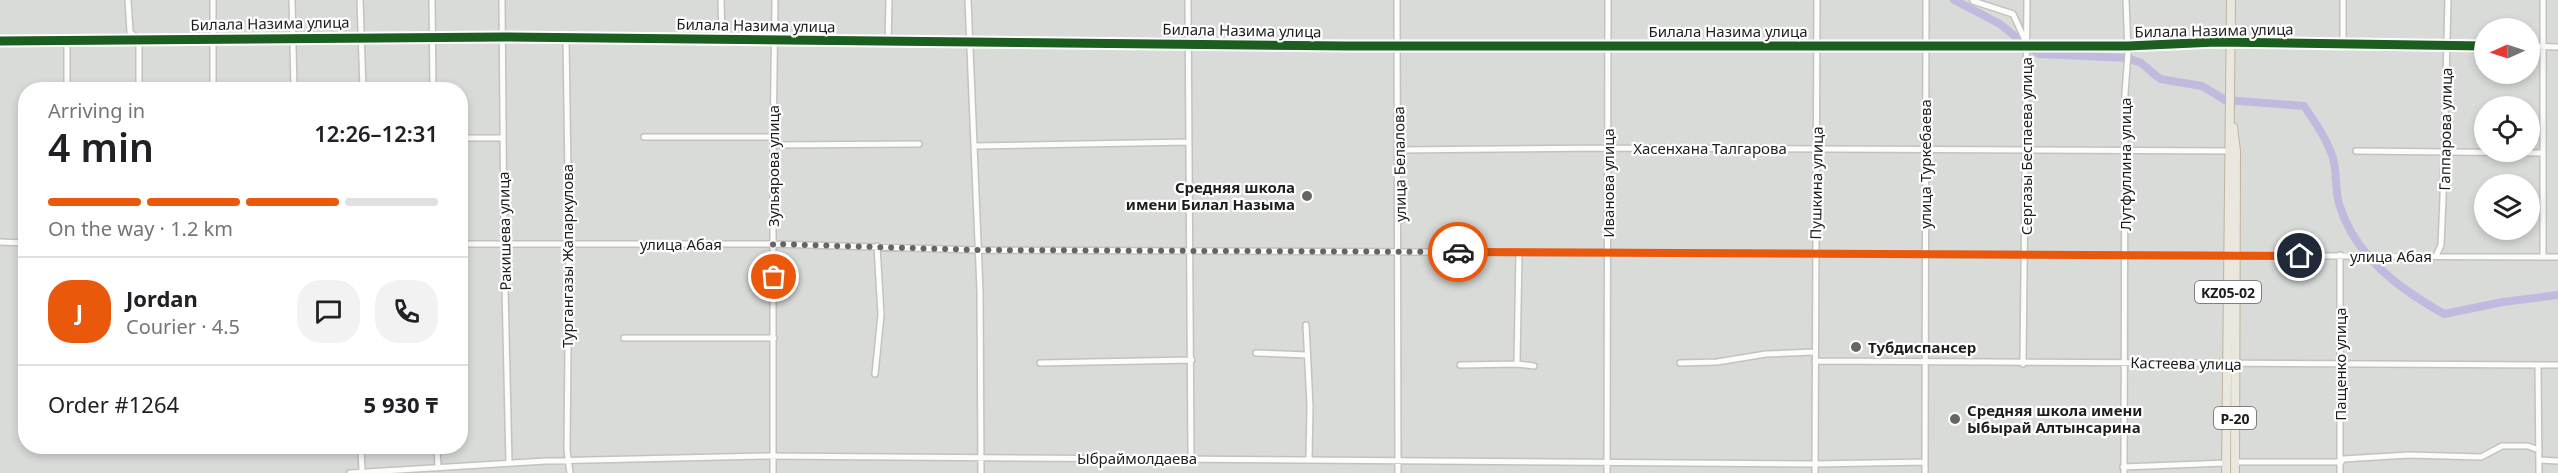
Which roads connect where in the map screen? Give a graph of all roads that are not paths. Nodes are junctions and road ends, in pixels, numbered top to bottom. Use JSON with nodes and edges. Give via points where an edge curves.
{"nodes":[{"id":1,"x":128,"y":0,"type":"edge"},
{"id":2,"x":213,"y":0,"type":"edge"},
{"id":3,"x":291,"y":0,"type":"edge"},
{"id":4,"x":360,"y":0,"type":"edge"},
{"id":5,"x":432,"y":0,"type":"edge"},
{"id":6,"x":502,"y":0,"type":"edge"},
{"id":7,"x":721,"y":0,"type":"edge"},
{"id":8,"x":775,"y":0,"type":"edge"},
{"id":9,"x":889,"y":0,"type":"edge"},
{"id":10,"x":968,"y":0,"type":"edge"},
{"id":11,"x":1188,"y":0,"type":"edge"},
{"id":12,"x":1397,"y":0,"type":"edge"},
{"id":13,"x":1608,"y":0,"type":"edge"},
{"id":14,"x":1816,"y":0,"type":"edge"},
{"id":15,"x":1926,"y":0,"type":"edge"},
{"id":16,"x":2027,"y":0,"type":"edge"},
{"id":17,"x":2126,"y":0,"type":"edge"},
{"id":18,"x":2231,"y":0,"type":"edge"},
{"id":19,"x":2343,"y":0,"type":"edge"},
{"id":20,"x":2448,"y":0,"type":"edge"},
{"id":21,"x":2543,"y":0,"type":"edge"},
{"id":22,"x":1973,"y":1,"type":"edge"},
{"id":23,"x":361,"y":37,"type":"junction"},
{"id":24,"x":503,"y":37,"type":"junction"},
{"id":25,"x":433,"y":38,"type":"junction"},
{"id":26,"x":566,"y":38,"type":"junction"},
{"id":27,"x":722,"y":38,"type":"junction"},
{"id":28,"x":293,"y":39,"type":"junction"},
{"id":29,"x":774,"y":39,"type":"junction"},
{"id":30,"x":67,"y":40,"type":"junction"},
{"id":31,"x":139,"y":40,"type":"junction"},
{"id":32,"x":213,"y":40,"type":"junction"},
{"id":33,"x":0,"y":41,"type":"edge"},
{"id":34,"x":888,"y":42,"type":"junction"},
{"id":35,"x":970,"y":43,"type":"junction"},
{"id":36,"x":2025,"y":43,"type":"junction"},
{"id":37,"x":2231,"y":43,"type":"junction"},
{"id":38,"x":1926,"y":44,"type":"junction"},
{"id":39,"x":2343,"y":44,"type":"junction"},
{"id":40,"x":1188,"y":45,"type":"junction"},
{"id":41,"x":1397,"y":46,"type":"junction"},
{"id":42,"x":1608,"y":46,"type":"junction"},
{"id":43,"x":1816,"y":46,"type":"junction"},
{"id":44,"x":2127,"y":46,"type":"junction"},
{"id":45,"x":2447,"y":46,"type":"junction"},
{"id":46,"x":2474,"y":46,"type":"edge"},
{"id":47,"x":2540,"y":46,"type":"edge"},
{"id":48,"x":2544,"y":46,"type":"junction"},
{"id":49,"x":2558,"y":47,"type":"edge"},
{"id":50,"x":67,"y":82,"type":"edge"},
{"id":51,"x":139,"y":82,"type":"edge"},
{"id":52,"x":213,"y":82,"type":"edge"},
{"id":53,"x":294,"y":82,"type":"edge"},
{"id":54,"x":363,"y":82,"type":"edge"},
{"id":55,"x":432,"y":82,"type":"edge"},
{"id":56,"x":644,"y":137,"type":"dead end"},
{"id":57,"x":773,"y":137,"type":"junction"},
{"id":58,"x":468,"y":138,"type":"edge"},
{"id":59,"x":503,"y":138,"type":"junction"},
{"id":60,"x":1188,"y":142,"type":"junction"},
{"id":61,"x":919,"y":144,"type":"dead end"},
{"id":62,"x":772,"y":145,"type":"junction"},
{"id":63,"x":975,"y":146,"type":"junction"},
{"id":64,"x":1608,"y":148,"type":"junction"},
{"id":65,"x":1817,"y":149,"type":"junction"},
{"id":66,"x":1925,"y":149,"type":"junction"},
{"id":67,"x":2025,"y":149,"type":"junction"},
{"id":68,"x":1399,"y":150,"type":"junction"},
{"id":69,"x":2125,"y":150,"type":"junction"},
{"id":70,"x":2232,"y":151,"type":"junction"},
{"id":71,"x":2356,"y":151,"type":"dead end"},
{"id":72,"x":2444,"y":152,"type":"junction"},
{"id":73,"x":2543,"y":153,"type":"junction"},
{"id":74,"x":0,"y":243,"type":"edge"},
{"id":75,"x":18,"y":243,"type":"edge"},
{"id":76,"x":468,"y":244,"type":"edge"},
{"id":77,"x":504,"y":244,"type":"junction"},
{"id":78,"x":569,"y":244,"type":"junction"},
{"id":79,"x":773,"y":244,"type":"junction"},
{"id":80,"x":877,"y":246,"type":"junction"},
{"id":81,"x":1189,"y":249,"type":"junction"},
{"id":82,"x":978,"y":250,"type":"junction"},
{"id":83,"x":1400,"y":252,"type":"junction"},
{"id":84,"x":1519,"y":252,"type":"junction"},
{"id":85,"x":1608,"y":252,"type":"junction"},
{"id":86,"x":1815,"y":253,"type":"junction"},
{"id":87,"x":1925,"y":253,"type":"junction"},
{"id":88,"x":2026,"y":254,"type":"junction"},
{"id":89,"x":2126,"y":255,"type":"junction"},
{"id":90,"x":2340,"y":255,"type":"junction"},
{"id":91,"x":2232,"y":256,"type":"junction"},
{"id":92,"x":2436,"y":256,"type":"junction"},
{"id":93,"x":2543,"y":257,"type":"junction"},
{"id":94,"x":2558,"y":257,"type":"edge"},
{"id":95,"x":1306,"y":325,"type":"dead end"},
{"id":96,"x":624,"y":338,"type":"dead end"},
{"id":97,"x":774,"y":338,"type":"junction"},
{"id":98,"x":1815,"y":352,"type":"junction"},
{"id":99,"x":1256,"y":353,"type":"dead end"},
{"id":100,"x":1308,"y":355,"type":"junction"},
{"id":101,"x":1192,"y":360,"type":"junction"},
{"id":102,"x":1815,"y":361,"type":"junction"},
{"id":103,"x":1924,"y":362,"type":"junction"},
{"id":104,"x":2124,"y":362,"type":"junction"},
{"id":105,"x":1040,"y":363,"type":"dead end"},
{"id":106,"x":1680,"y":363,"type":"dead end"},
{"id":107,"x":1517,"y":364,"type":"junction"},
{"id":108,"x":2023,"y":364,"type":"junction"},
{"id":109,"x":2231,"y":364,"type":"junction"},
{"id":110,"x":1460,"y":365,"type":"dead end"},
{"id":111,"x":2339,"y":365,"type":"junction"},
{"id":112,"x":2538,"y":365,"type":"junction"},
{"id":113,"x":1534,"y":366,"type":"dead end"},
{"id":114,"x":2558,"y":366,"type":"edge"},
{"id":115,"x":875,"y":374,"type":"dead end"},
{"id":116,"x":2539,"y":450,"type":"junction"},
{"id":117,"x":362,"y":454,"type":"edge"},
{"id":118,"x":437,"y":454,"type":"edge"},
{"id":119,"x":773,"y":456,"type":"junction"},
{"id":120,"x":979,"y":457,"type":"junction"},
{"id":121,"x":1191,"y":457,"type":"junction"},
{"id":122,"x":1309,"y":458,"type":"junction"},
{"id":123,"x":1398,"y":459,"type":"junction"},
{"id":124,"x":2540,"y":460,"type":"junction"},
{"id":125,"x":568,"y":461,"type":"junction"},
{"id":126,"x":2558,"y":461,"type":"edge"},
{"id":127,"x":1607,"y":462,"type":"junction"},
{"id":128,"x":1924,"y":462,"type":"junction"},
{"id":129,"x":2341,"y":462,"type":"junction"},
{"id":130,"x":509,"y":463,"type":"junction"},
{"id":131,"x":2230,"y":463,"type":"junction"},
{"id":132,"x":1815,"y":464,"type":"junction"},
{"id":133,"x":438,"y":468,"type":"junction"},
{"id":134,"x":2124,"y":470,"type":"edge"},
{"id":135,"x":362,"y":472,"type":"edge"},
{"id":136,"x":350,"y":473,"type":"edge"},
{"id":137,"x":570,"y":473,"type":"edge"},
{"id":138,"x":773,"y":473,"type":"edge"},
{"id":139,"x":981,"y":473,"type":"edge"},
{"id":140,"x":1398,"y":473,"type":"edge"},
{"id":141,"x":1607,"y":473,"type":"edge"},
{"id":142,"x":1815,"y":473,"type":"edge"},
{"id":143,"x":1924,"y":473,"type":"edge"},
{"id":144,"x":2226,"y":473,"type":"edge"},
{"id":145,"x":2235,"y":473,"type":"edge"},
{"id":146,"x":2340,"y":473,"type":"edge"},
{"id":147,"x":2539,"y":473,"type":"edge"}],
"edges":[{"from":1,"to":31,"type":"street","via":[[130,32]]},
{"from":2,"to":32,"type":"street"},
{"from":3,"to":28,"type":"street"},
{"from":4,"to":23,"type":"street"},
{"from":5,"to":25,"type":"street"},
{"from":6,"to":24,"type":"street","name":"Ракишева улица"},
{"from":7,"to":27,"type":"street"},
{"from":8,"to":29,"type":"street","name":"Зульярова улица"},
{"from":9,"to":34,"type":"street"},
{"from":10,"to":35,"type":"street"},
{"from":11,"to":40,"type":"street"},
{"from":12,"to":41,"type":"street","name":"улица Белалова"},
{"from":13,"to":42,"type":"street","name":"Иванова улица"},
{"from":14,"to":43,"type":"street","name":"Пушкина улица"},
{"from":15,"to":38,"type":"street","name":"улица Туркебаева"},
{"from":16,"to":36,"type":"street","name":"Сергазы Беспаева улица"},
{"from":17,"to":44,"type":"street","name":"Лутфуллина улица"},
{"from":18,"to":37,"type":"highway","number":"KZ05-02"},
{"from":19,"to":39,"type":"street"},
{"from":20,"to":45,"type":"street","name":"Гаппарова улица"},
{"from":21,"to":48,"type":"street"},
{"from":22,"to":36,"type":"street","via":[[2013,14]]},
{"from":23,"to":25,"type":"street","name":"Билала Назима улица"},
{"from":23,"to":28,"type":"street","name":"Билала Назима улица"},
{"from":23,"to":54,"type":"street"},
{"from":24,"to":25,"type":"street","name":"Билала Назима улица"},
{"from":24,"to":26,"type":"street","name":"Билала Назима улица"},
{"from":24,"to":59,"type":"street","name":"Ракишева улица"},
{"from":25,"to":55,"type":"street"},
{"from":26,"to":27,"type":"street","name":"Билала Назима улица"},
{"from":26,"to":78,"type":"street","name":"Тургангазы Жапаркулова"},
{"from":27,"to":29,"type":"street","name":"Билала Назима улица"},
{"from":28,"to":32,"type":"street","name":"Билала Назима улица"},
{"from":28,"to":53,"type":"street"},
{"from":29,"to":34,"type":"street","name":"Билала Назима улица"},
{"from":29,"to":57,"type":"street","name":"Зульярова улица"},
{"from":30,"to":31,"type":"street","name":"Билала Назима улица"},
{"from":30,"to":33,"type":"street","name":"Билала Назима улица"},
{"from":30,"to":50,"type":"street"},
{"from":31,"to":32,"type":"street","name":"Билала Назима улица"},
{"from":31,"to":51,"type":"street"},
{"from":32,"to":52,"type":"street"},
{"from":34,"to":35,"type":"street","name":"Билала Назима улица"},
{"from":35,"to":40,"type":"street","name":"Билала Назима улица"},
{"from":35,"to":63,"type":"street"},
{"from":36,"to":38,"type":"street","name":"Билала Назима улица"},
{"from":36,"to":44,"type":"street","name":"Билала Назима улица"},
{"from":36,"to":67,"type":"street","name":"Сергазы Беспаева улица"},
{"from":37,"to":39,"type":"street","name":"Билала Назима улица"},
{"from":37,"to":44,"type":"street","name":"Билала Назима улица"},
{"from":37,"to":70,"type":"highway","number":"KZ05-02"},
{"from":38,"to":43,"type":"street","name":"Билала Назима улица"},
{"from":38,"to":66,"type":"street","name":"улица Туркебаева"},
{"from":39,"to":45,"type":"street","name":"Билала Назима улица"},
{"from":40,"to":41,"type":"street","name":"Билала Назима улица"},
{"from":40,"to":60,"type":"street"},
{"from":41,"to":42,"type":"street","name":"Билала Назима улица"},
{"from":41,"to":68,"type":"street","name":"улица Белалова"},
{"from":42,"to":43,"type":"street","name":"Билала Назима улица"},
{"from":42,"to":64,"type":"street","name":"Иванова улица"},
{"from":43,"to":65,"type":"street","name":"Пушкина улица"},
{"from":44,"to":69,"type":"street","name":"Лутфуллина улица"},
{"from":45,"to":46,"type":"street","name":"Билала Назима улица"},
{"from":45,"to":72,"type":"street","name":"Гаппарова улица"},
{"from":47,"to":48,"type":"street"},
{"from":48,"to":49,"type":"street"},
{"from":48,"to":73,"type":"street"},
{"from":56,"to":57,"type":"street"},
{"from":57,"to":62,"type":"street","name":"Зульярова улица"},
{"from":58,"to":59,"type":"street"},
{"from":59,"to":77,"type":"street","name":"Ракишева улица"},
{"from":60,"to":63,"type":"street"},
{"from":60,"to":81,"type":"street"},
{"from":61,"to":62,"type":"street"},
{"from":62,"to":79,"type":"street","name":"Зульярова улица"},
{"from":63,"to":82,"type":"street"},
{"from":64,"to":65,"type":"street","name":"Хасенхана Талгарова"},
{"from":64,"to":68,"type":"street","name":"Хасенхана Талгарова"},
{"from":64,"to":85,"type":"street","name":"Иванова улица"},
{"from":65,"to":66,"type":"street","name":"Хасенхана Талгарова"},
{"from":65,"to":86,"type":"street","name":"Пушкина улица"},
{"from":66,"to":67,"type":"street","name":"Хасенхана Талгарова"},
{"from":66,"to":87,"type":"street","name":"улица Туркебаева"},
{"from":67,"to":69,"type":"street","name":"Хасенхана Талгарова"},
{"from":67,"to":88,"type":"street","name":"Сергазы Беспаева улица"},
{"from":68,"to":83,"type":"street","name":"улица Белалова"},
{"from":69,"to":70,"type":"street","name":"Хасенхана Талгарова"},
{"from":69,"to":89,"type":"street","name":"Лутфуллина улица"},
{"from":70,"to":91,"type":"highway","number":"KZ05-02"},
{"from":71,"to":72,"type":"street"},
{"from":72,"to":73,"type":"street"},
{"from":72,"to":92,"type":"street","name":"Гаппарова улица","via":[[2441,245]]},
{"from":73,"to":93,"type":"street"},
{"from":74,"to":75,"type":"street"},
{"from":76,"to":77,"type":"street","name":"улица Абая"},
{"from":77,"to":78,"type":"street","name":"улица Абая"},
{"from":77,"to":130,"type":"street","name":"Ракишева улица"},
{"from":78,"to":79,"type":"street","name":"улица Абая"},
{"from":78,"to":125,"type":"street","name":"Тургангазы Жапаркулова"},
{"from":79,"to":80,"type":"street","name":"улица Абая"},
{"from":79,"to":97,"type":"street","name":"Зульярова улица"},
{"from":80,"to":82,"type":"street","name":"улица Абая"},
{"from":80,"to":115,"type":"street","via":[[881,315]]},
{"from":81,"to":82,"type":"street","name":"улица Абая"},
{"from":81,"to":83,"type":"street","name":"улица Абая"},
{"from":81,"to":101,"type":"street"},
{"from":82,"to":120,"type":"street"},
{"from":83,"to":84,"type":"street","name":"улица Абая"},
{"from":83,"to":123,"type":"street","name":"улица Белалова"},
{"from":84,"to":85,"type":"street","name":"улица Абая"},
{"from":84,"to":107,"type":"street"},
{"from":85,"to":86,"type":"street","name":"улица Абая"},
{"from":85,"to":127,"type":"street","name":"Иванова улица"},
{"from":86,"to":87,"type":"street","name":"улица Абая"},
{"from":86,"to":98,"type":"street","name":"Пушкина улица"},
{"from":87,"to":88,"type":"street","name":"улица Абая"},
{"from":87,"to":103,"type":"street","name":"улица Туркебаева"},
{"from":88,"to":89,"type":"street","name":"улица Абая"},
{"from":88,"to":108,"type":"street","name":"Сергазы Беспаева улица"},
{"from":89,"to":91,"type":"street","name":"улица Абая"},
{"from":89,"to":104,"type":"street","name":"Лутфуллина улица"},
{"from":90,"to":91,"type":"street","name":"улица Абая"},
{"from":90,"to":92,"type":"street","name":"улица Абая"},
{"from":90,"to":111,"type":"street","name":"Пащенко улица"},
{"from":91,"to":109,"type":"highway","number":"KZ05-02"},
{"from":92,"to":93,"type":"street","name":"улица Абая"},
{"from":93,"to":94,"type":"street","name":"улица Абая"},
{"from":95,"to":100,"type":"street"},
{"from":96,"to":97,"type":"street"},
{"from":97,"to":119,"type":"street","name":"Зульярова улица"},
{"from":98,"to":102,"type":"street","name":"Пушкина улица"},
{"from":98,"to":106,"type":"street"},
{"from":99,"to":100,"type":"street"},
{"from":100,"to":122,"type":"street"},
{"from":101,"to":105,"type":"street"},
{"from":101,"to":121,"type":"street"},
{"from":102,"to":103,"type":"street","name":"Кастеева улица"},
{"from":102,"to":132,"type":"street","name":"Пушкина улица"},
{"from":103,"to":108,"type":"street","name":"Кастеева улица"},
{"from":103,"to":128,"type":"street","name":"улица Туркебаева"},
{"from":104,"to":108,"type":"street","name":"Кастеева улица"},
{"from":104,"to":109,"type":"street","name":"Кастеева улица"},
{"from":104,"to":134,"type":"street","name":"Лутфуллина улица"},
{"from":107,"to":110,"type":"street"},
{"from":107,"to":113,"type":"street"},
{"from":109,"to":111,"type":"street","name":"Кастеева улица"},
{"from":109,"to":131,"type":"highway","number":"Р-20"},
{"from":111,"to":112,"type":"street","name":"Кастеева улица"},
{"from":111,"to":129,"type":"street","name":"Пащенко улица"},
{"from":112,"to":114,"type":"street","name":"Кастеева улица"},
{"from":112,"to":116,"type":"street"},
{"from":116,"to":124,"type":"street"},
{"from":116,"to":129,"type":"street","via":[[2502,446],[2481,457],[2409,454]]},
{"from":117,"to":135,"type":"street"},
{"from":118,"to":133,"type":"street"},
{"from":119,"to":120,"type":"street","name":"Ыбраймолдаева"},
{"from":119,"to":125,"type":"street","name":"Ыбраймолдаева"},
{"from":119,"to":138,"type":"street","name":"Зульярова улица"},
{"from":120,"to":121,"type":"street","name":"Ыбраймолдаева"},
{"from":120,"to":139,"type":"street"},
{"from":121,"to":122,"type":"street","name":"Ыбраймолдаева"},
{"from":122,"to":123,"type":"street","name":"Ыбраймолдаева"},
{"from":123,"to":127,"type":"street","name":"Ыбраймолдаева"},
{"from":123,"to":140,"type":"street","name":"улица Белалова"},
{"from":124,"to":126,"type":"street"},
{"from":124,"to":147,"type":"street"},
{"from":125,"to":130,"type":"street","name":"Ыбраймолдаева"},
{"from":125,"to":137,"type":"street","name":"Тургангазы Жапаркулова"},
{"from":127,"to":132,"type":"street","name":"Ыбраймолдаева"},
{"from":127,"to":141,"type":"street","name":"Иванова улица"},
{"from":128,"to":132,"type":"street","name":"Ыбраймолдаева"},
{"from":128,"to":143,"type":"street","name":"улица Туркебаева"},
{"from":129,"to":131,"type":"street"},
{"from":129,"to":146,"type":"street","name":"Пащенко улица"},
{"from":130,"to":133,"type":"street","name":"Ыбраймолдаева"},
{"from":131,"to":134,"type":"street"},
{"from":131,"to":144,"type":"highway"},
{"from":131,"to":145,"type":"highway","number":"Р-20"},
{"from":132,"to":142,"type":"street","name":"Пушкина улица"},
{"from":133,"to":135,"type":"street","name":"Ыбраймолдаева"},
{"from":135,"to":136,"type":"street","name":"Ыбраймолдаева"}]}
